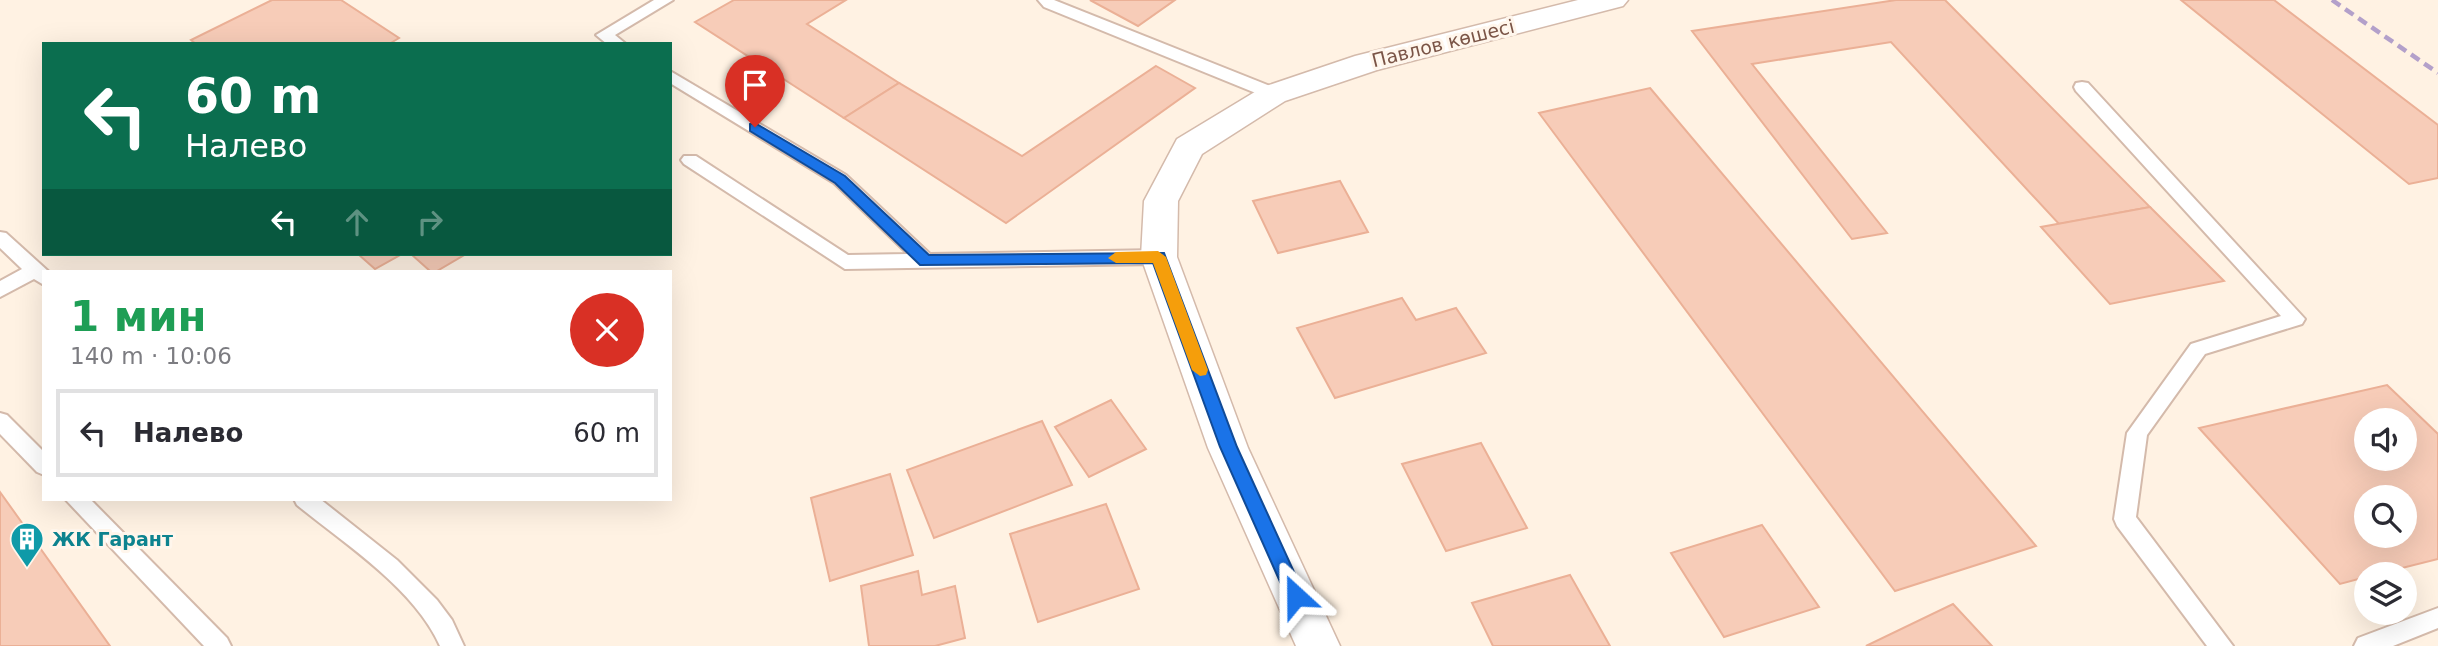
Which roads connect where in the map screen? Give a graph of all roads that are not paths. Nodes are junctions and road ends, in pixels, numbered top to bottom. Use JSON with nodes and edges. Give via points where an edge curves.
{"nodes":[{"id":1,"x":665,"y":0,"type":"edge"},
{"id":2,"x":1046,"y":0,"type":"edge"},
{"id":3,"x":1613,"y":0,"type":"edge"},
{"id":4,"x":615,"y":42,"type":"edge"},
{"id":5,"x":672,"y":77,"type":"edge"},
{"id":6,"x":2082,"y":86,"type":"dead end"},
{"id":7,"x":1274,"y":94,"type":"junction"},
{"id":8,"x":690,"y":160,"type":"dead end"},
{"id":9,"x":0,"y":238,"type":"edge"},
{"id":10,"x":1158,"y":257,"type":"junction"},
{"id":11,"x":926,"y":261,"type":"junction"},
{"id":12,"x":39,"y":274,"type":"edge"},
{"id":13,"x":0,"y":290,"type":"edge"},
{"id":14,"x":0,"y":421,"type":"edge"},
{"id":15,"x":42,"y":464,"type":"edge"},
{"id":16,"x":78,"y":501,"type":"edge"},
{"id":17,"x":307,"y":501,"type":"edge"},
{"id":18,"x":2438,"y":618,"type":"edge"},
{"id":19,"x":219,"y":646,"type":"edge"},
{"id":20,"x":452,"y":646,"type":"edge"},
{"id":21,"x":1318,"y":646,"type":"edge"},
{"id":22,"x":2221,"y":646,"type":"edge"},
{"id":23,"x":2366,"y":646,"type":"edge"}],
"edges":[{"from":1,"to":4,"type":"lane","via":[[604,35]]},
{"from":2,"to":7,"type":"lane"},
{"from":3,"to":7,"type":"street","name":"Павлов көшесі","via":[[1366,63]]},
{"from":5,"to":11,"type":"lane","via":[[840,179]]},
{"from":6,"to":22,"type":"lane","via":[[2295,318],[2198,349],[2137,433],[2125,519]]},
{"from":7,"to":10,"type":"street","name":"Павлов көшесі","via":[[1189,147],[1161,201]]},
{"from":8,"to":11,"type":"lane","via":[[845,262]]},
{"from":9,"to":12,"type":"lane"},
{"from":10,"to":11,"type":"lane"},
{"from":10,"to":21,"type":"street","name":"Павлов көшесі","via":[[1228,447]]},
{"from":12,"to":13,"type":"lane"},
{"from":14,"to":15,"type":"lane"},
{"from":16,"to":19,"type":"lane"},
{"from":17,"to":20,"type":"lane","via":[[417,593],[449,633]]},
{"from":18,"to":23,"type":"lane"}]}
